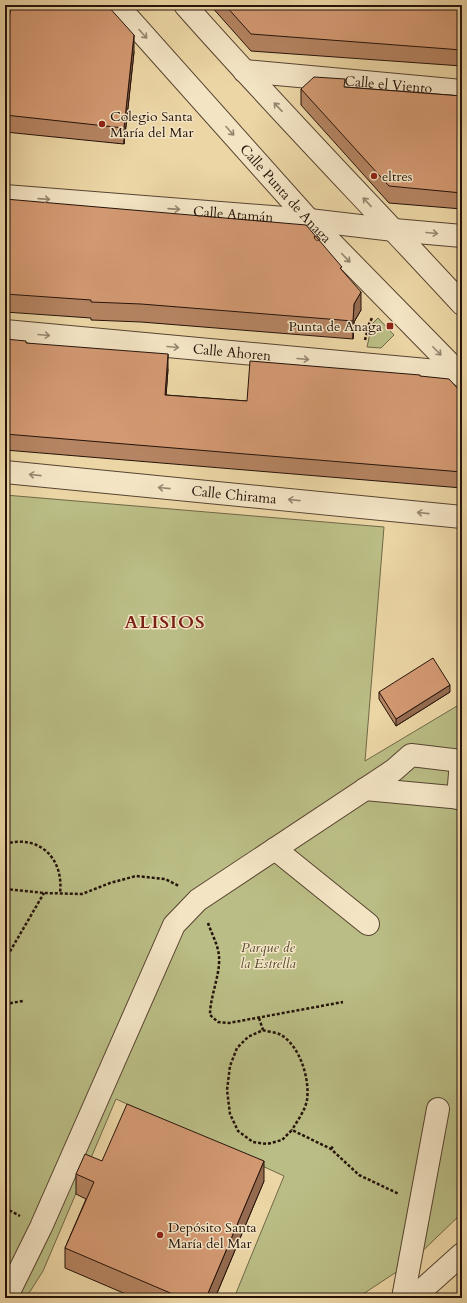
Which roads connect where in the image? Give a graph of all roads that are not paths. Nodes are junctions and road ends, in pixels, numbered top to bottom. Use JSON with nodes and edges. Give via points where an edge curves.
{"nodes":[{"id":1,"x":117,"y":5,"type":"edge"},
{"id":2,"x":185,"y":5,"type":"edge"},
{"id":3,"x":244,"y":71,"type":"junction"},
{"id":4,"x":462,"y":92,"type":"edge"},
{"id":5,"x":5,"y":196,"type":"edge"},
{"id":6,"x":309,"y":220,"type":"junction"},
{"id":7,"x":394,"y":230,"type":"junction"},
{"id":8,"x":462,"y":236,"type":"edge"},
{"id":9,"x":462,"y":304,"type":"edge"},
{"id":10,"x":5,"y":331,"type":"edge"},
{"id":11,"x":461,"y":374,"type":"edge"},
{"id":12,"x":5,"y":472,"type":"edge"},
{"id":13,"x":462,"y":517,"type":"edge"},
{"id":14,"x":365,"y":789,"type":"junction"},
{"id":15,"x":460,"y":798,"type":"edge"},
{"id":16,"x":275,"y":849,"type":"junction"},
{"id":17,"x":368,"y":924,"type":"dead end"},
{"id":18,"x":438,"y":1109,"type":"dead end"},
{"id":19,"x":462,"y":1254,"type":"edge"},
{"id":20,"x":6,"y":1298,"type":"edge"},
{"id":21,"x":403,"y":1298,"type":"edge"},
{"id":22,"x":413,"y":1298,"type":"edge"}],
"edges":[{"from":1,"to":6,"type":"street","name":"Calle Punta de Anaga","one_way":true},
{"from":2,"to":3,"type":"street"},
{"from":3,"to":4,"type":"street","name":"Calle el Viento"},
{"from":7,"to":3,"type":"street","one_way":true},
{"from":5,"to":6,"type":"street","name":"Calle Atamán","one_way":true},
{"from":6,"to":7,"type":"street","name":"Calle Atamán"},
{"from":6,"to":11,"type":"street","name":"Calle Punta de Anaga","one_way":true},
{"from":7,"to":8,"type":"street","name":"Calle Atamán","one_way":true},
{"from":7,"to":9,"type":"street"},
{"from":10,"to":11,"type":"street","name":"Calle Ahoren","one_way":true},
{"from":13,"to":12,"type":"street","name":"Calle Chirama","one_way":true},
{"from":14,"to":15,"type":"street"},
{"from":14,"to":15,"type":"street","via":[[411,755],[461,761]]},
{"from":14,"to":16,"type":"street"},
{"from":16,"to":17,"type":"street"},
{"from":16,"to":20,"type":"street","via":[[198,900],[174,925],[41,1227]]},
{"from":18,"to":21,"type":"street"},
{"from":19,"to":22,"type":"street"}]}
